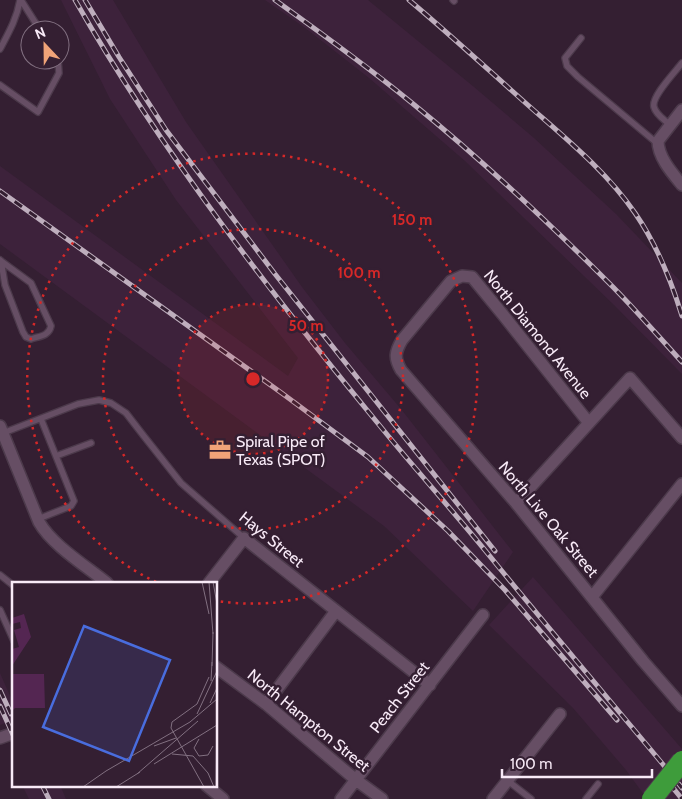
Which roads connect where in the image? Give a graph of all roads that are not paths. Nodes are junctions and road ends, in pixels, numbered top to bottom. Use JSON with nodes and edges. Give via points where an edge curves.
{"nodes":[{"id":1,"x":21,"y":0,"type":"edge"},
{"id":2,"x":34,"y":20,"type":"edge"},
{"id":3,"x":582,"y":38,"type":"dead end"},
{"id":4,"x":0,"y":49,"type":"edge"},
{"id":5,"x":682,"y":63,"type":"edge"},
{"id":6,"x":59,"y":70,"type":"edge"},
{"id":7,"x":0,"y":85,"type":"edge"},
{"id":8,"x":682,"y":110,"type":"edge"},
{"id":9,"x":670,"y":125,"type":"junction"},
{"id":10,"x":658,"y":144,"type":"junction"},
{"id":11,"x":682,"y":185,"type":"edge"},
{"id":12,"x":0,"y":260,"type":"edge"},
{"id":13,"x":457,"y":278,"type":"joint"},
{"id":14,"x":41,"y":419,"type":"junction"},
{"id":15,"x":589,"y":423,"type":"junction"},
{"id":16,"x":1,"y":430,"type":"edge"},
{"id":17,"x":682,"y":438,"type":"edge"},
{"id":18,"x":91,"y":442,"type":"dead end"},
{"id":19,"x":56,"y":456,"type":"junction"},
{"id":20,"x":682,"y":484,"type":"edge"},
{"id":21,"x":516,"y":503,"type":"junction"},
{"id":22,"x":38,"y":520,"type":"junction"},
{"id":23,"x":244,"y":538,"type":"junction"},
{"id":24,"x":0,"y":575,"type":"edge"},
{"id":25,"x":106,"y":582,"type":"edge"},
{"id":26,"x":210,"y":582,"type":"edge"},
{"id":27,"x":12,"y":584,"type":"edge"},
{"id":28,"x":592,"y":597,"type":"junction"},
{"id":29,"x":0,"y":610,"type":"edge"},
{"id":30,"x":336,"y":611,"type":"junction"},
{"id":31,"x":483,"y":616,"type":"dead end"},
{"id":32,"x":12,"y":633,"type":"edge"},
{"id":33,"x":218,"y":668,"type":"edge"},
{"id":34,"x":430,"y":685,"type":"junction"},
{"id":35,"x":266,"y":704,"type":"junction"},
{"id":36,"x":682,"y":706,"type":"edge"},
{"id":37,"x":560,"y":714,"type":"dead end"},
{"id":38,"x":12,"y":734,"type":"edge"},
{"id":39,"x":0,"y":738,"type":"edge"},
{"id":40,"x":682,"y":761,"type":"edge"},
{"id":41,"x":356,"y":780,"type":"junction"},
{"id":42,"x":508,"y":781,"type":"junction"},
{"id":43,"x":598,"y":784,"type":"dead end"},
{"id":44,"x":207,"y":786,"type":"edge"},
{"id":45,"x":223,"y":799,"type":"edge"},
{"id":46,"x":340,"y":799,"type":"edge"},
{"id":47,"x":382,"y":799,"type":"edge"},
{"id":48,"x":493,"y":799,"type":"edge"},
{"id":49,"x":531,"y":799,"type":"edge"},
{"id":50,"x":586,"y":799,"type":"edge"},
{"id":51,"x":652,"y":799,"type":"edge"}],
"edges":[{"from":1,"to":2,"type":"lane"},
{"from":1,"to":4,"type":"lane","via":[[18,14]]},
{"from":3,"to":10,"type":"lane","via":[[565,58],[567,66]]},
{"from":5,"to":9,"type":"lane","via":[[653,102],[657,113]]},
{"from":6,"to":7,"type":"lane","via":[[38,112]]},
{"from":8,"to":9,"type":"street"},
{"from":9,"to":10,"type":"street"},
{"from":10,"to":11,"type":"street","via":[[659,152]]},
{"from":12,"to":12,"type":"lane","via":[[31,283],[51,326],[47,334],[31,339],[26,337],[5,285]]},
{"from":13,"to":15,"type":"street","name":"North Diamond Avenue","via":[[472,277]]},
{"from":13,"to":21,"type":"street","name":"North Live Oak Street","via":[[402,340],[396,351],[397,362]]},
{"from":14,"to":16,"type":"lane"},
{"from":14,"to":19,"type":"lane"},
{"from":14,"to":23,"type":"lane","name":"Hays Street","via":[[78,404],[100,400],[111,403],[126,413],[181,483]]},
{"from":15,"to":17,"type":"street","via":[[630,378]]},
{"from":15,"to":21,"type":"street"},
{"from":16,"to":22,"type":"street"},
{"from":18,"to":19,"type":"lane"},
{"from":19,"to":22,"type":"lane","via":[[74,501],[71,506]]},
{"from":20,"to":28,"type":"street"},
{"from":21,"to":28,"type":"street","name":"North Live Oak Street"},
{"from":22,"to":25,"type":"street","via":[[50,537]]},
{"from":23,"to":26,"type":"street"},
{"from":23,"to":30,"type":"street","name":"Hays Street"},
{"from":24,"to":27,"type":"lane"},
{"from":28,"to":36,"type":"street","name":"North Live Oak Street"},
{"from":29,"to":32,"type":"lane","via":[[9,622]]},
{"from":30,"to":34,"type":"street","name":"Hays Street"},
{"from":30,"to":35,"type":"street"},
{"from":31,"to":34,"type":"street","name":"Peach Street"},
{"from":33,"to":35,"type":"street","name":"North Hampton Street"},
{"from":34,"to":41,"type":"street","name":"Peach Street"},
{"from":35,"to":41,"type":"street","name":"North Hampton Street"},
{"from":37,"to":42,"type":"street"},
{"from":38,"to":39,"type":"street"},
{"from":40,"to":51,"type":"highway","bridge":true},
{"from":41,"to":46,"type":"street","name":"Peach Street"},
{"from":41,"to":47,"type":"street","name":"North Hampton Street"},
{"from":42,"to":48,"type":"street"},
{"from":42,"to":49,"type":"lane"},
{"from":43,"to":50,"type":"lane"},
{"from":44,"to":45,"type":"street"}]}
